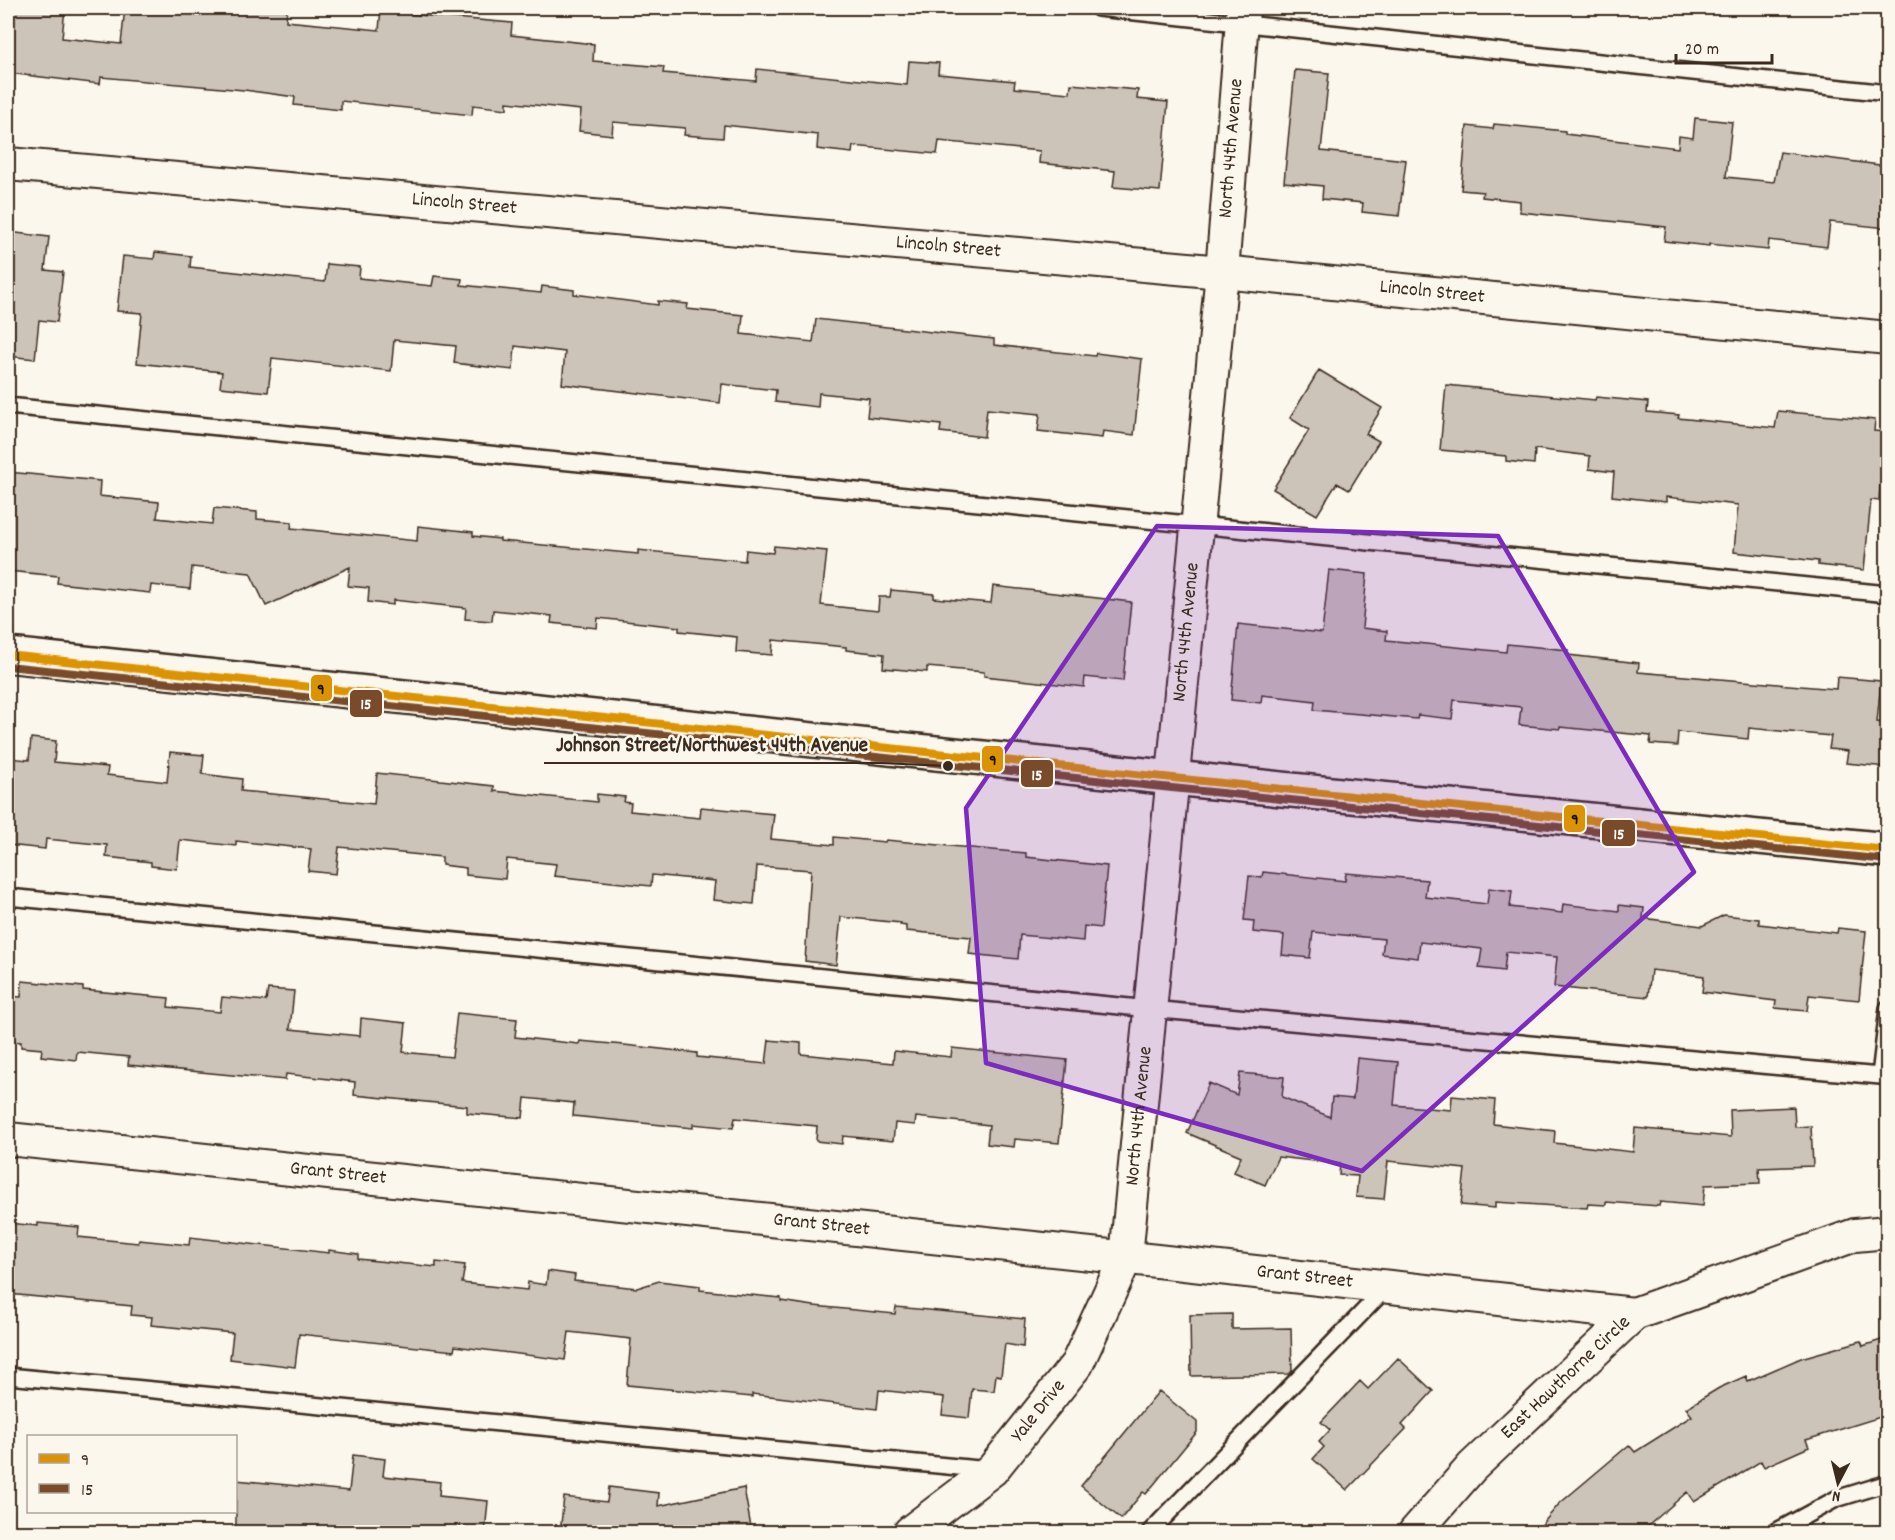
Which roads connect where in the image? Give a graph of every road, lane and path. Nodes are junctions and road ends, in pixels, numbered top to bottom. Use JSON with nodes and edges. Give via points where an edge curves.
{"nodes":[{"id":1,"x":1098,"y":8,"type":"edge"},
{"id":2,"x":1242,"y":15,"type":"edge"},
{"id":3,"x":1887,"y":93,"type":"edge"},
{"id":4,"x":8,"y":164,"type":"edge"},
{"id":5,"x":1222,"y":272,"type":"junction"},
{"id":6,"x":1887,"y":338,"type":"edge"},
{"id":7,"x":8,"y":406,"type":"edge"},
{"id":8,"x":1197,"y":525,"type":"junction"},
{"id":9,"x":1887,"y":594,"type":"edge"},
{"id":10,"x":8,"y":655,"type":"edge"},
{"id":11,"x":1173,"y":778,"type":"junction"},
{"id":12,"x":1887,"y":850,"type":"edge"},
{"id":13,"x":8,"y":897,"type":"edge"},
{"id":14,"x":1887,"y":1008,"type":"edge"},
{"id":15,"x":1150,"y":1009,"type":"junction"},
{"id":16,"x":8,"y":1139,"type":"edge"},
{"id":17,"x":1887,"y":1232,"type":"edge"},
{"id":18,"x":1126,"y":1257,"type":"junction"},
{"id":19,"x":1387,"y":1287,"type":"junction"},
{"id":20,"x":1634,"y":1314,"type":"junction"},
{"id":21,"x":8,"y":1376,"type":"edge"},
{"id":22,"x":992,"y":1470,"type":"junction"},
{"id":23,"x":1887,"y":1483,"type":"edge"},
{"id":24,"x":910,"y":1533,"type":"edge"},
{"id":25,"x":1150,"y":1533,"type":"edge"},
{"id":26,"x":1416,"y":1533,"type":"edge"},
{"id":27,"x":1775,"y":1533,"type":"edge"}],
"edges":[{"from":1,"to":2,"type":"lane"},
{"from":2,"to":3,"type":"lane"},
{"from":2,"to":5,"type":"street","name":"North 44th Avenue"},
{"from":4,"to":5,"type":"street","name":"Lincoln Street"},
{"from":5,"to":6,"type":"street","name":"Lincoln Street"},
{"from":5,"to":8,"type":"street","name":"North 44th Avenue"},
{"from":7,"to":8,"type":"lane"},
{"from":8,"to":9,"type":"lane"},
{"from":8,"to":11,"type":"street","name":"North 44th Avenue"},
{"from":10,"to":11,"type":"street"},
{"from":11,"to":12,"type":"street"},
{"from":11,"to":15,"type":"street","name":"North 44th Avenue"},
{"from":13,"to":15,"type":"lane"},
{"from":14,"to":15,"type":"lane","via":[[1880,1076]]},
{"from":15,"to":18,"type":"street","name":"North 44th Avenue"},
{"from":16,"to":18,"type":"street","name":"Grant Street"},
{"from":17,"to":20,"type":"street","name":"East Hawthorne Circle","via":[[1854,1235]]},
{"from":18,"to":19,"type":"street","name":"Grant Street"},
{"from":18,"to":22,"type":"street","name":"Yale Drive","via":[[1077,1364]]},
{"from":19,"to":20,"type":"street","name":"Grant Street"},
{"from":19,"to":25,"type":"lane"},
{"from":20,"to":26,"type":"street","name":"East Hawthorne Circle","via":[[1472,1467]]},
{"from":21,"to":22,"type":"lane"},
{"from":22,"to":24,"type":"street","name":"Yale Drive"},
{"from":23,"to":27,"type":"lane","via":[[1836,1499]]}]}
